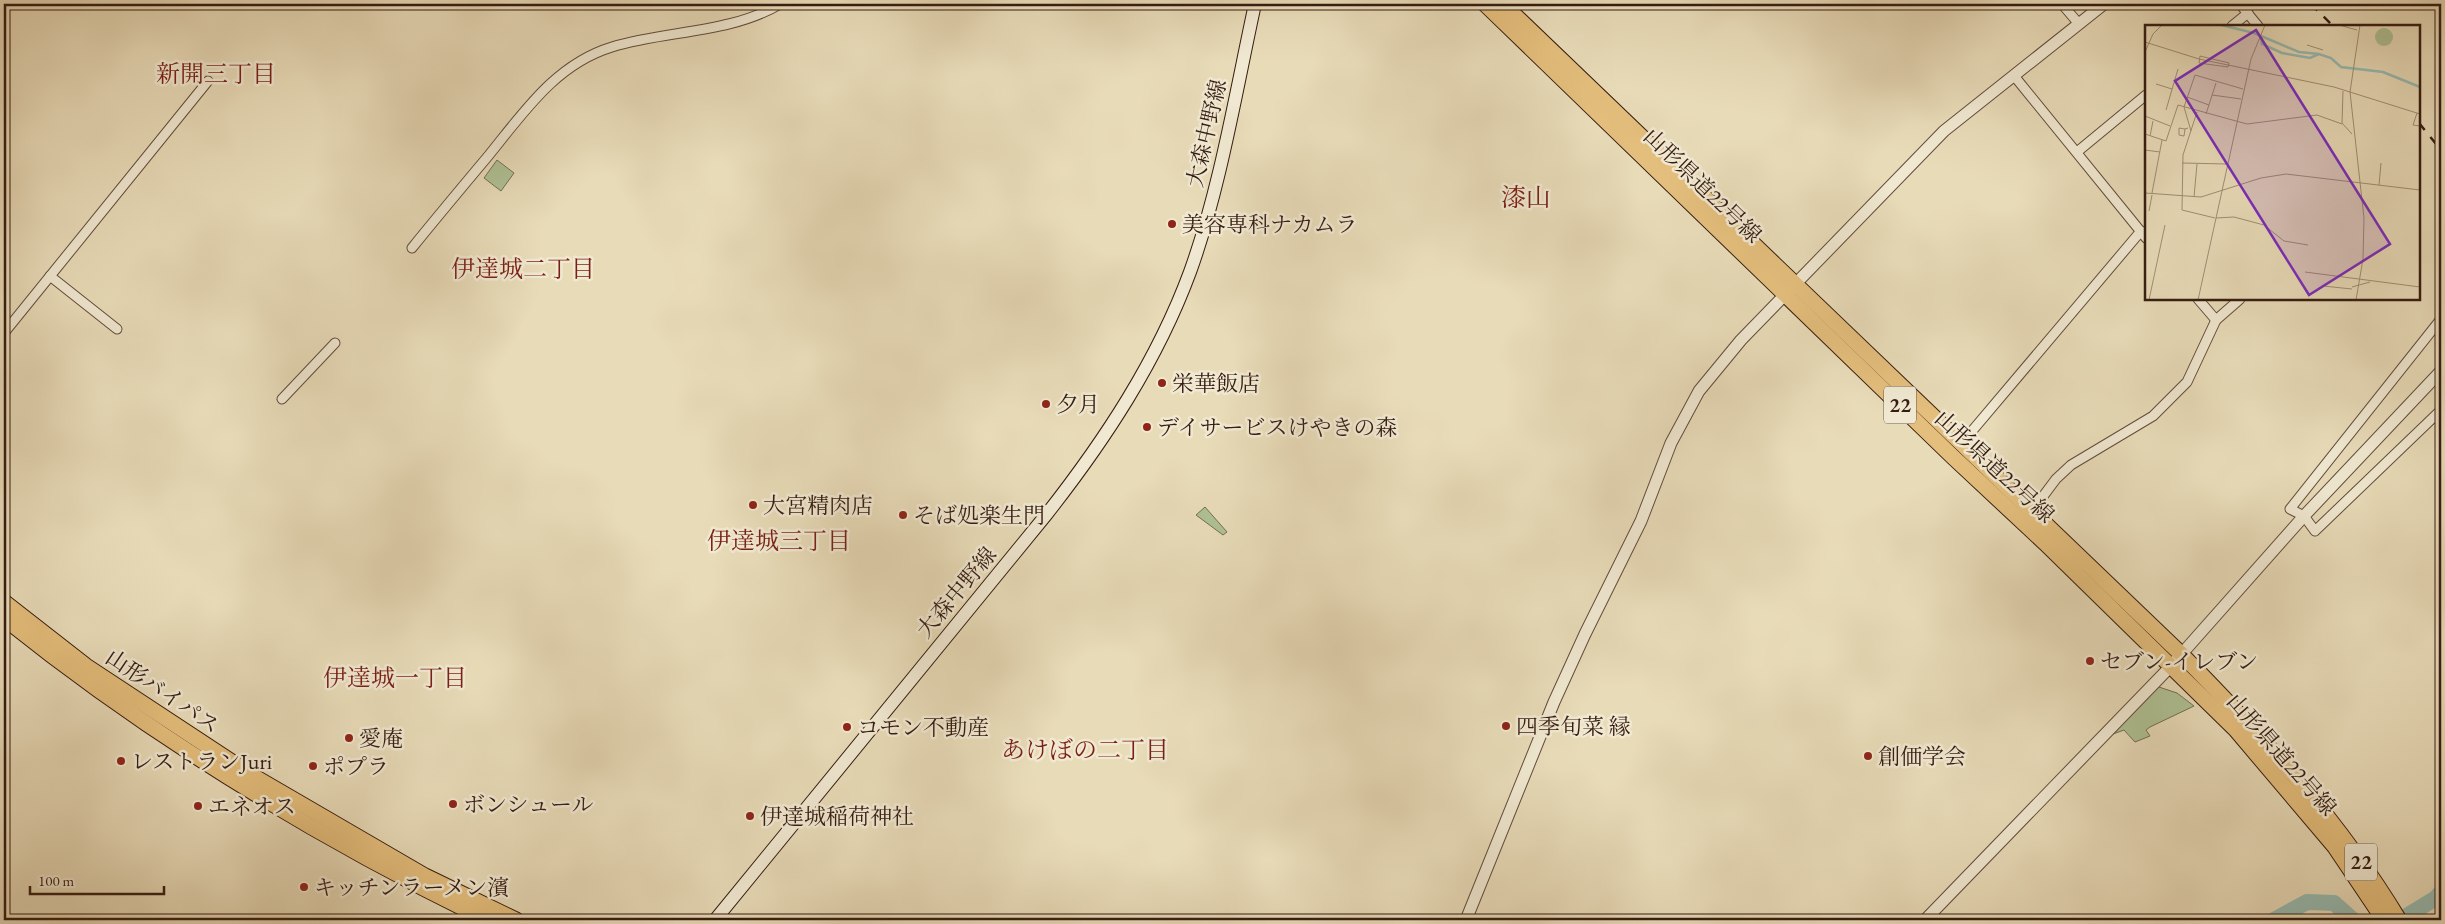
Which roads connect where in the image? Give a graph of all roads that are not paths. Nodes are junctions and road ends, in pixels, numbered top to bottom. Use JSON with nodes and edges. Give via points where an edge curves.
{"nodes":[{"id":1,"x":780,"y":4,"type":"edge"},
{"id":2,"x":1255,"y":4,"type":"edge"},
{"id":3,"x":1485,"y":4,"type":"edge"},
{"id":4,"x":1503,"y":4,"type":"edge"},
{"id":5,"x":2062,"y":4,"type":"edge"},
{"id":6,"x":2104,"y":4,"type":"edge"},
{"id":7,"x":2240,"y":4,"type":"edge"},
{"id":8,"x":2248,"y":13,"type":"junction"},
{"id":9,"x":2079,"y":24,"type":"junction"},
{"id":10,"x":2233,"y":25,"type":"edge"},
{"id":11,"x":2257,"y":25,"type":"edge"},
{"id":12,"x":2015,"y":77,"type":"junction"},
{"id":13,"x":208,"y":81,"type":"dead end"},
{"id":14,"x":2145,"y":96,"type":"edge"},
{"id":15,"x":2077,"y":152,"type":"junction"},
{"id":16,"x":2144,"y":234,"type":"edge"},
{"id":17,"x":412,"y":248,"type":"dead end"},
{"id":18,"x":50,"y":276,"type":"junction"},
{"id":19,"x":1790,"y":289,"type":"junction"},
{"id":20,"x":2199,"y":300,"type":"edge"},
{"id":21,"x":2239,"y":300,"type":"edge"},
{"id":22,"x":2441,"y":319,"type":"edge"},
{"id":23,"x":2216,"y":320,"type":"junction"},
{"id":24,"x":117,"y":329,"type":"dead end"},
{"id":25,"x":4,"y":333,"type":"edge"},
{"id":26,"x":335,"y":343,"type":"dead end"},
{"id":27,"x":2441,"y":371,"type":"edge"},
{"id":28,"x":282,"y":399,"type":"dead end"},
{"id":29,"x":2441,"y":410,"type":"edge"},
{"id":30,"x":1961,"y":444,"type":"junction"},
{"id":31,"x":2032,"y":511,"type":"junction"},
{"id":32,"x":2304,"y":516,"type":"junction"},
{"id":33,"x":4,"y":602,"type":"edge"},
{"id":34,"x":4,"y":618,"type":"edge"},
{"id":35,"x":2176,"y":660,"type":"junction"},
{"id":36,"x":2313,"y":810,"type":"junction"},
{"id":37,"x":487,"y":920,"type":"edge"},
{"id":38,"x":516,"y":920,"type":"edge"},
{"id":39,"x":715,"y":920,"type":"edge"},
{"id":40,"x":1466,"y":920,"type":"edge"},
{"id":41,"x":1925,"y":920,"type":"edge"},
{"id":42,"x":2384,"y":920,"type":"edge"},
{"id":43,"x":2399,"y":920,"type":"edge"}],
"edges":[{"from":1,"to":17,"type":"street","via":[[735,22],[612,47],[570,66],[537,97]]},
{"from":2,"to":39,"type":"main road","name":"大森中野線","via":[[1210,207],[1190,271],[1154,354],[1131,394],[1090,458],[1046,515]]},
{"from":3,"to":19,"type":"main road","name":"山形県道22号線","number":"22"},
{"from":4,"to":19,"type":"main road","name":"山形県道22号線","number":"22"},
{"from":5,"to":9,"type":"street"},
{"from":6,"to":9,"type":"street"},
{"from":7,"to":8,"type":"street"},
{"from":8,"to":10,"type":"street"},
{"from":8,"to":11,"type":"street"},
{"from":9,"to":12,"type":"street"},
{"from":12,"to":15,"type":"street"},
{"from":12,"to":19,"type":"street","via":[[1944,132]]},
{"from":13,"to":18,"type":"street"},
{"from":14,"to":15,"type":"street"},
{"from":15,"to":16,"type":"street"},
{"from":16,"to":30,"type":"street"},
{"from":18,"to":24,"type":"street"},
{"from":18,"to":25,"type":"street"},
{"from":19,"to":30,"type":"main road","name":"山形県道22号線","number":"22"},
{"from":19,"to":35,"type":"main road","name":"山形県道22号線","number":"22"},
{"from":19,"to":40,"type":"street","via":[[1698,391],[1671,443],[1641,521],[1554,702]]},
{"from":20,"to":23,"type":"street"},
{"from":21,"to":23,"type":"street"},
{"from":22,"to":32,"type":"street","via":[[2290,509]]},
{"from":23,"to":31,"type":"street","via":[[2187,382],[2153,416],[2071,465]]},
{"from":26,"to":28,"type":"street"},
{"from":27,"to":32,"type":"street"},
{"from":29,"to":32,"type":"street","via":[[2315,531]]},
{"from":30,"to":31,"type":"main road","name":"山形県道22号線","number":"22"},
{"from":31,"to":35,"type":"main road","name":"山形県道22号線","number":"22"},
{"from":32,"to":35,"type":"street"},
{"from":33,"to":38,"type":"main road","name":"山形バイパス","via":[[86,666],[253,776],[425,876]]},
{"from":34,"to":37,"type":"main road","name":"山形バイパス","via":[[88,682],[243,785],[343,846]]},
{"from":35,"to":36,"type":"main road","name":"山形県道22号線","number":"22","via":[[2248,721]]},
{"from":35,"to":41,"type":"street"},
{"from":36,"to":42,"type":"main road","name":"山形県道22号線","number":"22"},
{"from":36,"to":43,"type":"main road","name":"山形県道22号線","number":"22","via":[[2377,884]]}]}
